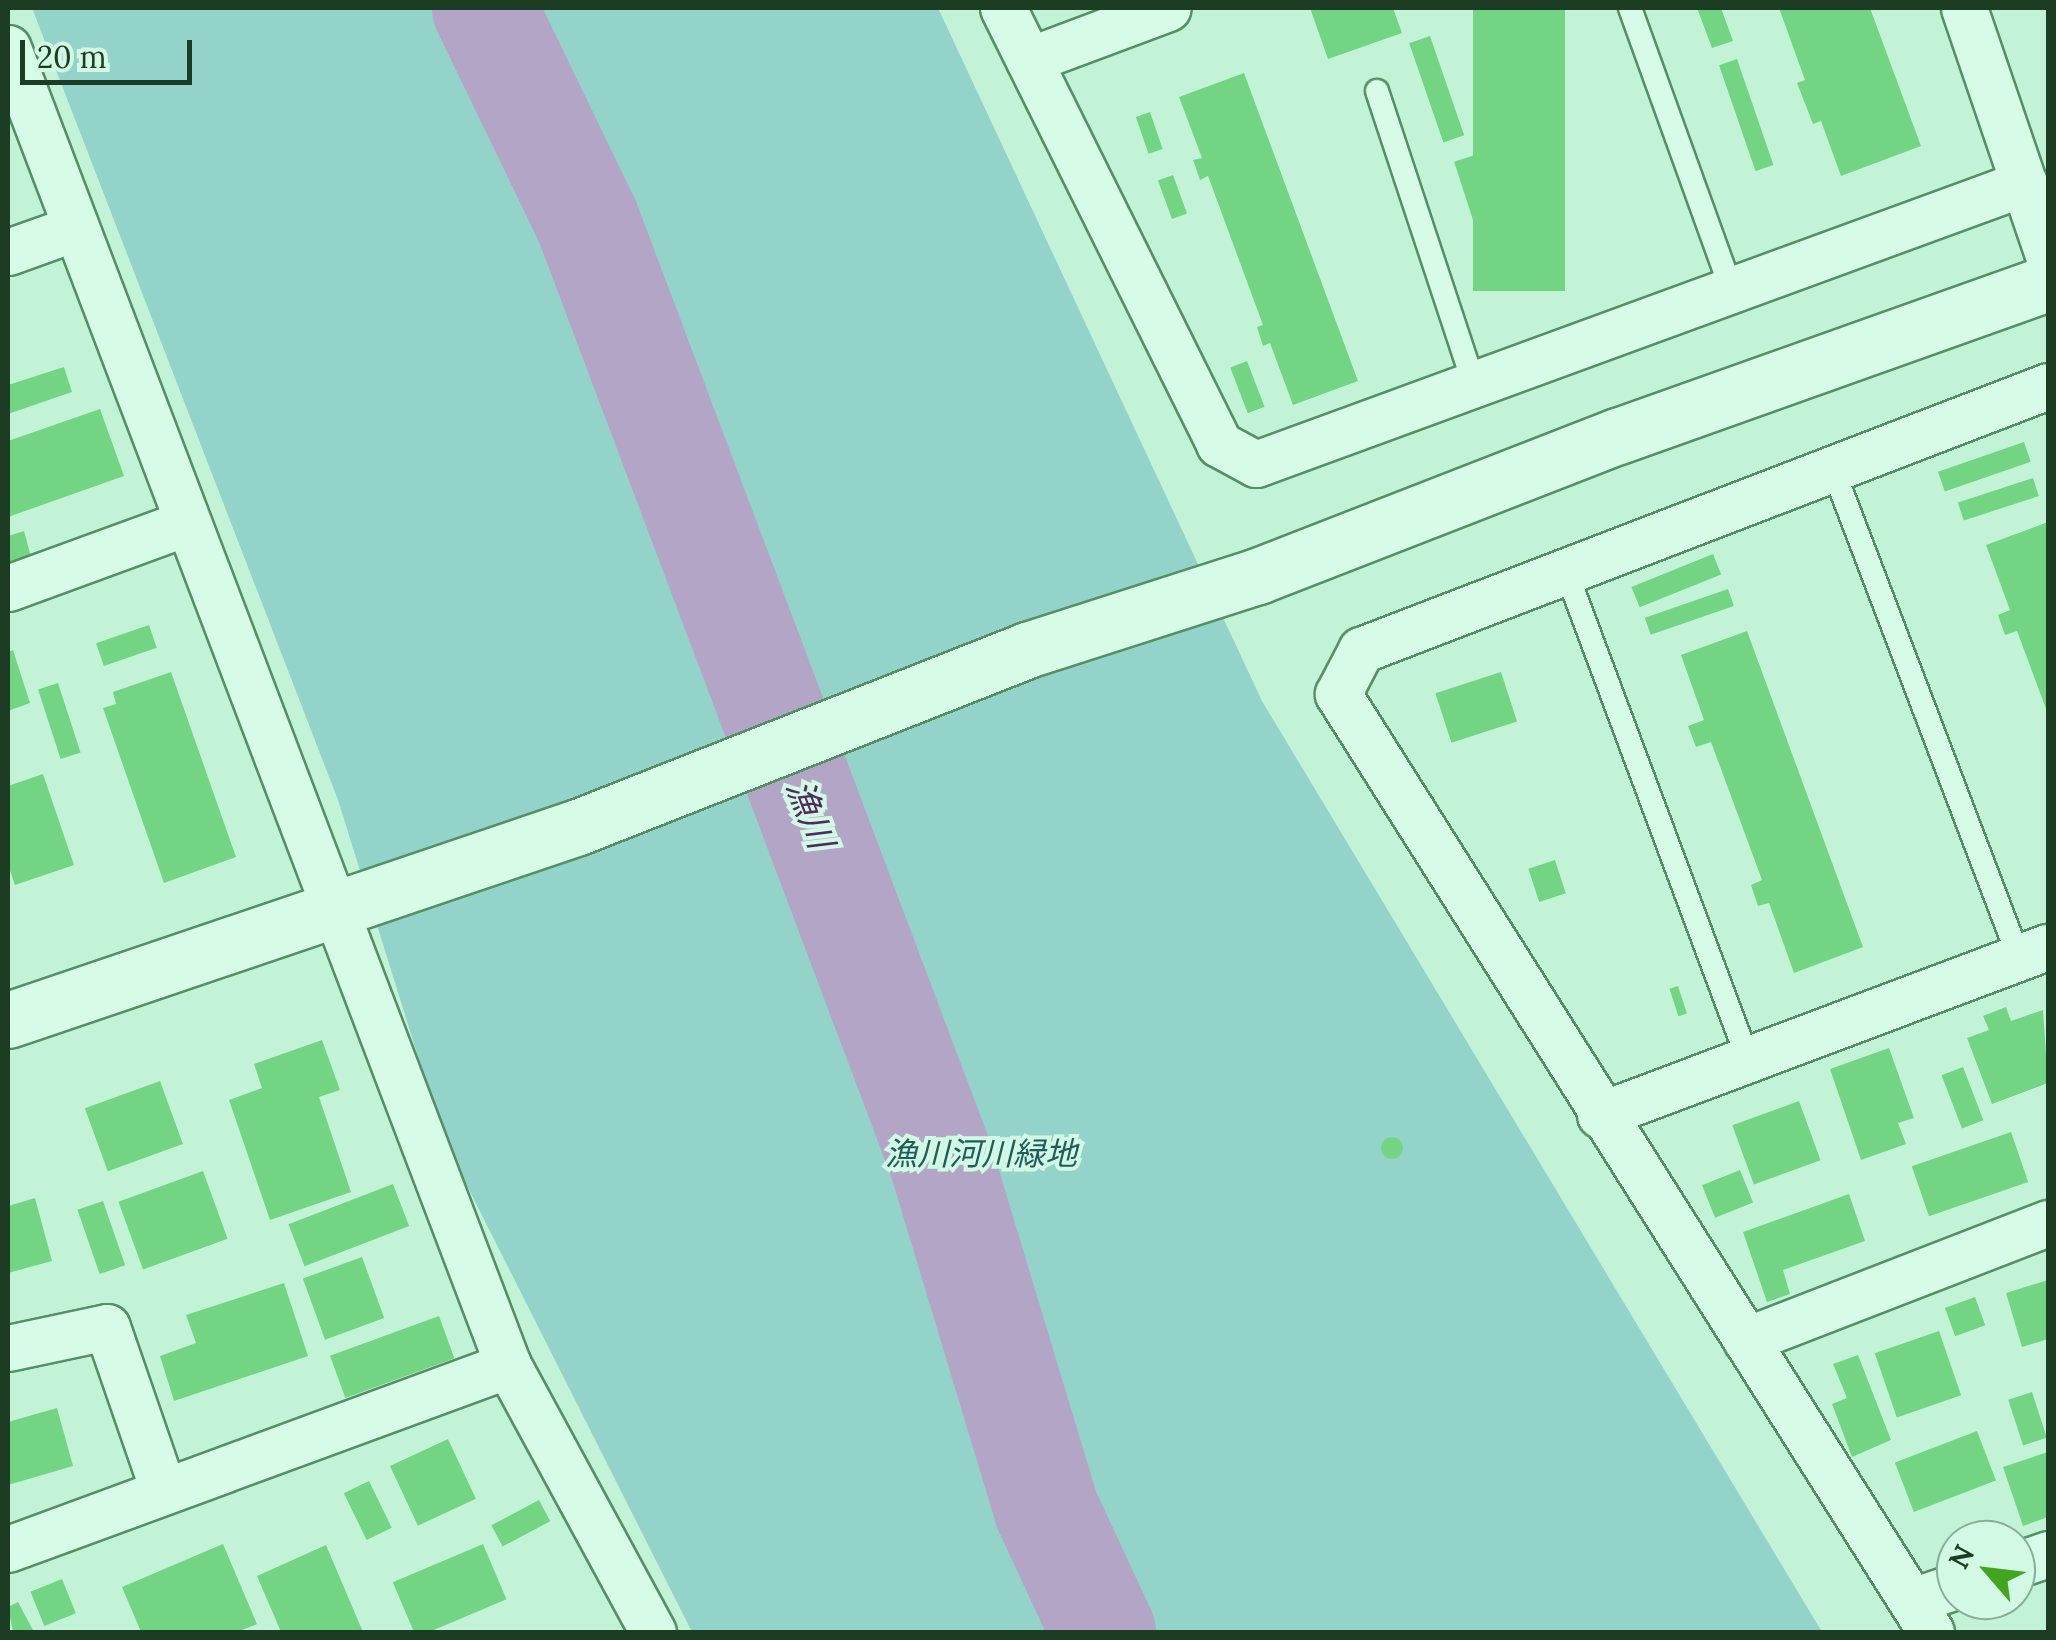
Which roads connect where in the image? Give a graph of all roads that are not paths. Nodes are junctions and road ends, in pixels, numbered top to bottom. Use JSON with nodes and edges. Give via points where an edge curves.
{"nodes":[{"id":1,"x":1003,"y":8,"type":"edge"},
{"id":2,"x":1168,"y":8,"type":"edge"},
{"id":3,"x":1630,"y":8,"type":"edge"},
{"id":4,"x":1964,"y":8,"type":"edge"},
{"id":5,"x":8,"y":54,"type":"edge"},
{"id":6,"x":1028,"y":60,"type":"junction"},
{"id":7,"x":1377,"y":90,"type":"dead end"},
{"id":8,"x":2024,"y":184,"type":"junction"},
{"id":9,"x":75,"y":228,"type":"junction"},
{"id":10,"x":8,"y":252,"type":"edge"},
{"id":11,"x":2048,"y":255,"type":"edge"},
{"id":12,"x":2048,"y":283,"type":"edge"},
{"id":13,"x":1732,"y":291,"type":"junction"},
{"id":14,"x":1474,"y":384,"type":"junction"},
{"id":15,"x":2048,"y":386,"type":"edge"},
{"id":16,"x":1833,"y":469,"type":"junction"},
{"id":17,"x":186,"y":524,"type":"junction"},
{"id":18,"x":1566,"y":572,"type":"junction"},
{"id":19,"x":8,"y":588,"type":"edge"},
{"id":20,"x":332,"y":914,"type":"junction"},
{"id":21,"x":2034,"y":952,"type":"edge"},
{"id":22,"x":8,"y":1020,"type":"edge"},
{"id":23,"x":1746,"y":1057,"type":"junction"},
{"id":24,"x":1600,"y":1116,"type":"junction"},
{"id":25,"x":2048,"y":1223,"type":"edge"},
{"id":26,"x":1746,"y":1340,"type":"junction"},
{"id":27,"x":8,"y":1348,"type":"edge"},
{"id":28,"x":508,"y":1365,"type":"junction"},
{"id":29,"x":162,"y":1487,"type":"junction"},
{"id":30,"x":8,"y":1549,"type":"edge"},
{"id":31,"x":1921,"y":1617,"type":"edge"},
{"id":32,"x":653,"y":1632,"type":"edge"}],
"edges":[{"from":1,"to":6,"type":"street"},
{"from":2,"to":6,"type":"street"},
{"from":3,"to":13,"type":"lane"},
{"from":4,"to":8,"type":"street"},
{"from":5,"to":9,"type":"street"},
{"from":6,"to":14,"type":"street","via":[[1219,444],[1256,464]]},
{"from":7,"to":14,"type":"lane"},
{"from":8,"to":11,"type":"street"},
{"from":8,"to":13,"type":"street"},
{"from":9,"to":10,"type":"street"},
{"from":9,"to":17,"type":"street"},
{"from":12,"to":20,"type":"street","via":[[1618,436],[1258,576],[1027,650],[578,828]]},
{"from":13,"to":14,"type":"street"},
{"from":15,"to":16,"type":"street"},
{"from":16,"to":18,"type":"street"},
{"from":16,"to":21,"type":"lane"},
{"from":17,"to":19,"type":"street"},
{"from":17,"to":20,"type":"street"},
{"from":18,"to":23,"type":"lane"},
{"from":18,"to":24,"type":"street","via":[[1362,650],[1338,694]]},
{"from":20,"to":22,"type":"street"},
{"from":20,"to":28,"type":"street"},
{"from":21,"to":23,"type":"street"},
{"from":23,"to":24,"type":"street"},
{"from":24,"to":26,"type":"street"},
{"from":25,"to":26,"type":"street"},
{"from":26,"to":31,"type":"street"},
{"from":27,"to":29,"type":"street","via":[[107,1327]]},
{"from":28,"to":29,"type":"street"},
{"from":28,"to":32,"type":"street"},
{"from":29,"to":30,"type":"street"}]}
